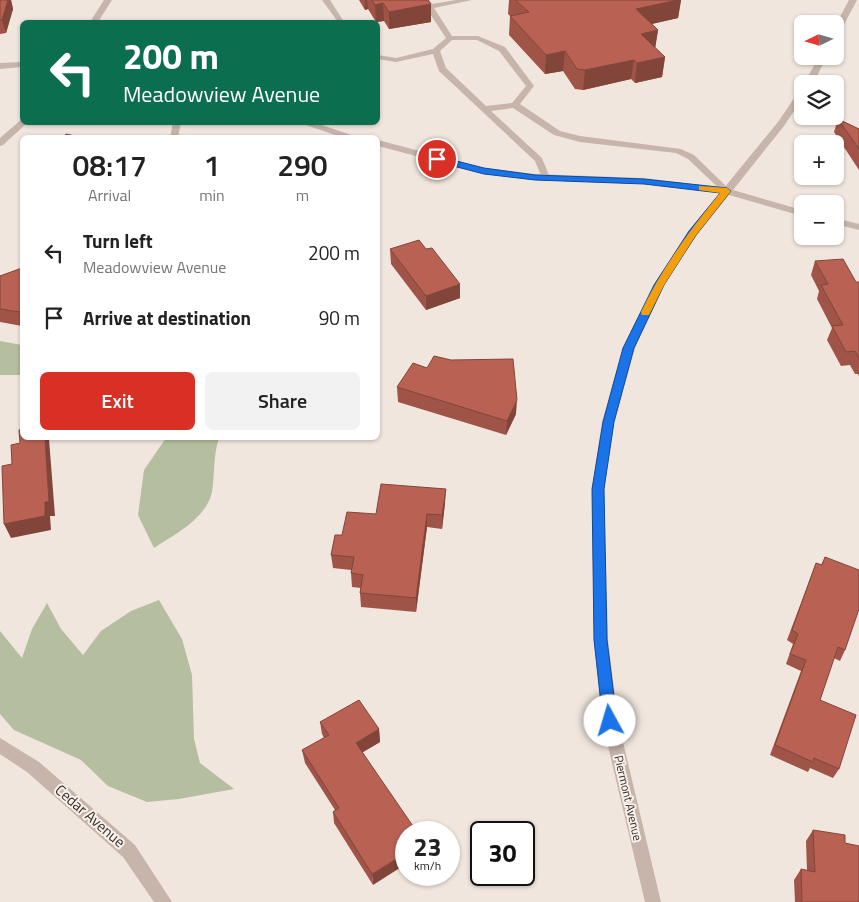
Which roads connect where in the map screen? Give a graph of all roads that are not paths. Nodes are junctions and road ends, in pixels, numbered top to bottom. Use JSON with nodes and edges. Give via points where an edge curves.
{"nodes":[{"id":1,"x":108,"y":0,"type":"edge"},
{"id":2,"x":326,"y":0,"type":"edge"},
{"id":3,"x":468,"y":0,"type":"edge"},
{"id":4,"x":853,"y":0,"type":"edge"},
{"id":5,"x":427,"y":3,"type":"edge"},
{"id":6,"x":844,"y":17,"type":"edge"},
{"id":7,"x":95,"y":20,"type":"edge"},
{"id":8,"x":340,"y":20,"type":"edge"},
{"id":9,"x":450,"y":38,"type":"junction"},
{"id":10,"x":436,"y":51,"type":"junction"},
{"id":11,"x":380,"y":57,"type":"edge"},
{"id":12,"x":20,"y":65,"type":"edge"},
{"id":13,"x":0,"y":66,"type":"edge"},
{"id":14,"x":515,"y":105,"type":"junction"},
{"id":15,"x":794,"y":105,"type":"edge"},
{"id":16,"x":484,"y":109,"type":"junction"},
{"id":17,"x":20,"y":125,"type":"edge"},
{"id":18,"x":311,"y":125,"type":"edge"},
{"id":19,"x":346,"y":135,"type":"edge"},
{"id":20,"x":0,"y":143,"type":"edge"},
{"id":21,"x":380,"y":144,"type":"edge"},
{"id":22,"x":546,"y":178,"type":"junction"},
{"id":23,"x":727,"y":191,"type":"junction"},
{"id":24,"x":794,"y":211,"type":"edge"},
{"id":25,"x":844,"y":223,"type":"edge"},
{"id":26,"x":859,"y":227,"type":"edge"},
{"id":27,"x":0,"y":746,"type":"edge"},
{"id":28,"x":164,"y":902,"type":"edge"},
{"id":29,"x":653,"y":902,"type":"edge"}],
"edges":[{"from":1,"to":7,"type":"street"},
{"from":2,"to":8,"type":"lane"},
{"from":3,"to":5,"type":"lane"},
{"from":4,"to":6,"type":"street"},
{"from":5,"to":9,"type":"lane"},
{"from":9,"to":10,"type":"lane"},
{"from":9,"to":14,"type":"lane","via":[[478,38],[502,49],[530,86]]},
{"from":10,"to":11,"type":"lane","via":[[396,60]]},
{"from":10,"to":16,"type":"lane","via":[[442,69]]},
{"from":12,"to":13,"type":"street"},
{"from":14,"to":16,"type":"lane"},
{"from":14,"to":23,"type":"lane","via":[[557,133],[580,140],[678,151],[691,157]]},
{"from":15,"to":23,"type":"street","name":"Piermont Avenue"},
{"from":16,"to":22,"type":"lane","via":[[538,160]]},
{"from":17,"to":20,"type":"street"},
{"from":18,"to":19,"type":"street"},
{"from":21,"to":22,"type":"street","via":[[484,171]]},
{"from":22,"to":23,"type":"street","via":[[644,181]]},
{"from":23,"to":24,"type":"street"},
{"from":23,"to":29,"type":"street","name":"Piermont Avenue","via":[[692,233],[659,285],[628,348],[608,422],[598,489],[601,640],[610,721]]},
{"from":25,"to":26,"type":"street"},
{"from":27,"to":28,"type":"street","name":"Cedar Avenue","via":[[33,766],[129,851]]}]}
